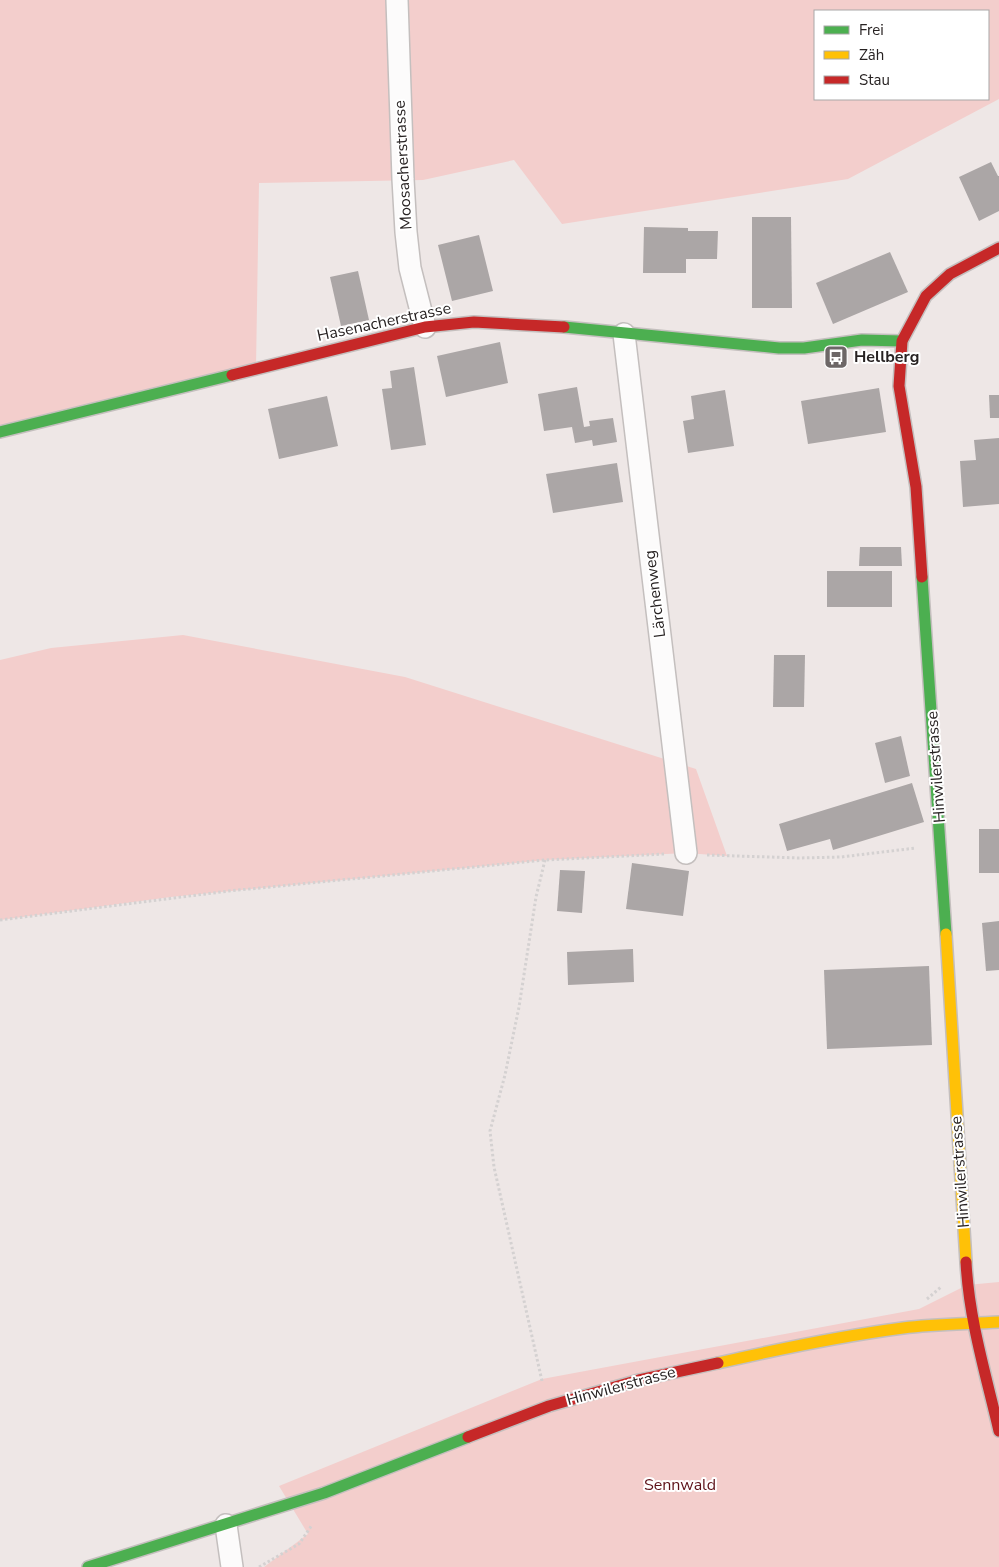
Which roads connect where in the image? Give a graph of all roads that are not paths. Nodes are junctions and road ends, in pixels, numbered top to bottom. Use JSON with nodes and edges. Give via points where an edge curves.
{"nodes":[{"id":1,"x":397,"y":0,"type":"edge"},
{"id":2,"x":999,"y":248,"type":"edge"},
{"id":3,"x":425,"y":327,"type":"junction"},
{"id":4,"x":624,"y":334,"type":"junction"},
{"id":5,"x":902,"y":341,"type":"junction"},
{"id":6,"x":0,"y":432,"type":"edge"},
{"id":7,"x":686,"y":853,"type":"road end"},
{"id":8,"x":973,"y":1322,"type":"junction"},
{"id":9,"x":999,"y":1322,"type":"edge"},
{"id":10,"x":999,"y":1431,"type":"edge"},
{"id":11,"x":226,"y":1525,"type":"junction"},
{"id":12,"x":88,"y":1567,"type":"edge"},
{"id":13,"x":232,"y":1567,"type":"edge"}],
"edges":[{"from":1,"to":3,"type":"street","name":"Moosacherstrasse","via":[[406,232],[410,268]]},
{"from":2,"to":5,"type":"street","name":"Hinwilerstrasse","via":[[950,274],[926,296]]},
{"from":3,"to":4,"type":"street","name":"Hasenacherstrasse","via":[[474,322]]},
{"from":3,"to":6,"type":"street","name":"Hasenacherstrasse"},
{"from":4,"to":5,"type":"street","name":"Hasenacherstrasse","via":[[779,348],[862,340]]},
{"from":4,"to":7,"type":"street","name":"Lärchenweg"},
{"from":5,"to":8,"type":"street","name":"Hinwilerstrasse","via":[[899,386],[916,487],[967,1285]]},
{"from":8,"to":9,"type":"street"},
{"from":8,"to":10,"type":"street"},
{"from":8,"to":11,"type":"street","name":"Hinwilerstrasse","via":[[846,1336],[639,1380],[549,1406],[324,1493]]},
{"from":11,"to":12,"type":"street","name":"Hinwilerstrasse"},
{"from":11,"to":13,"type":"street"}]}
